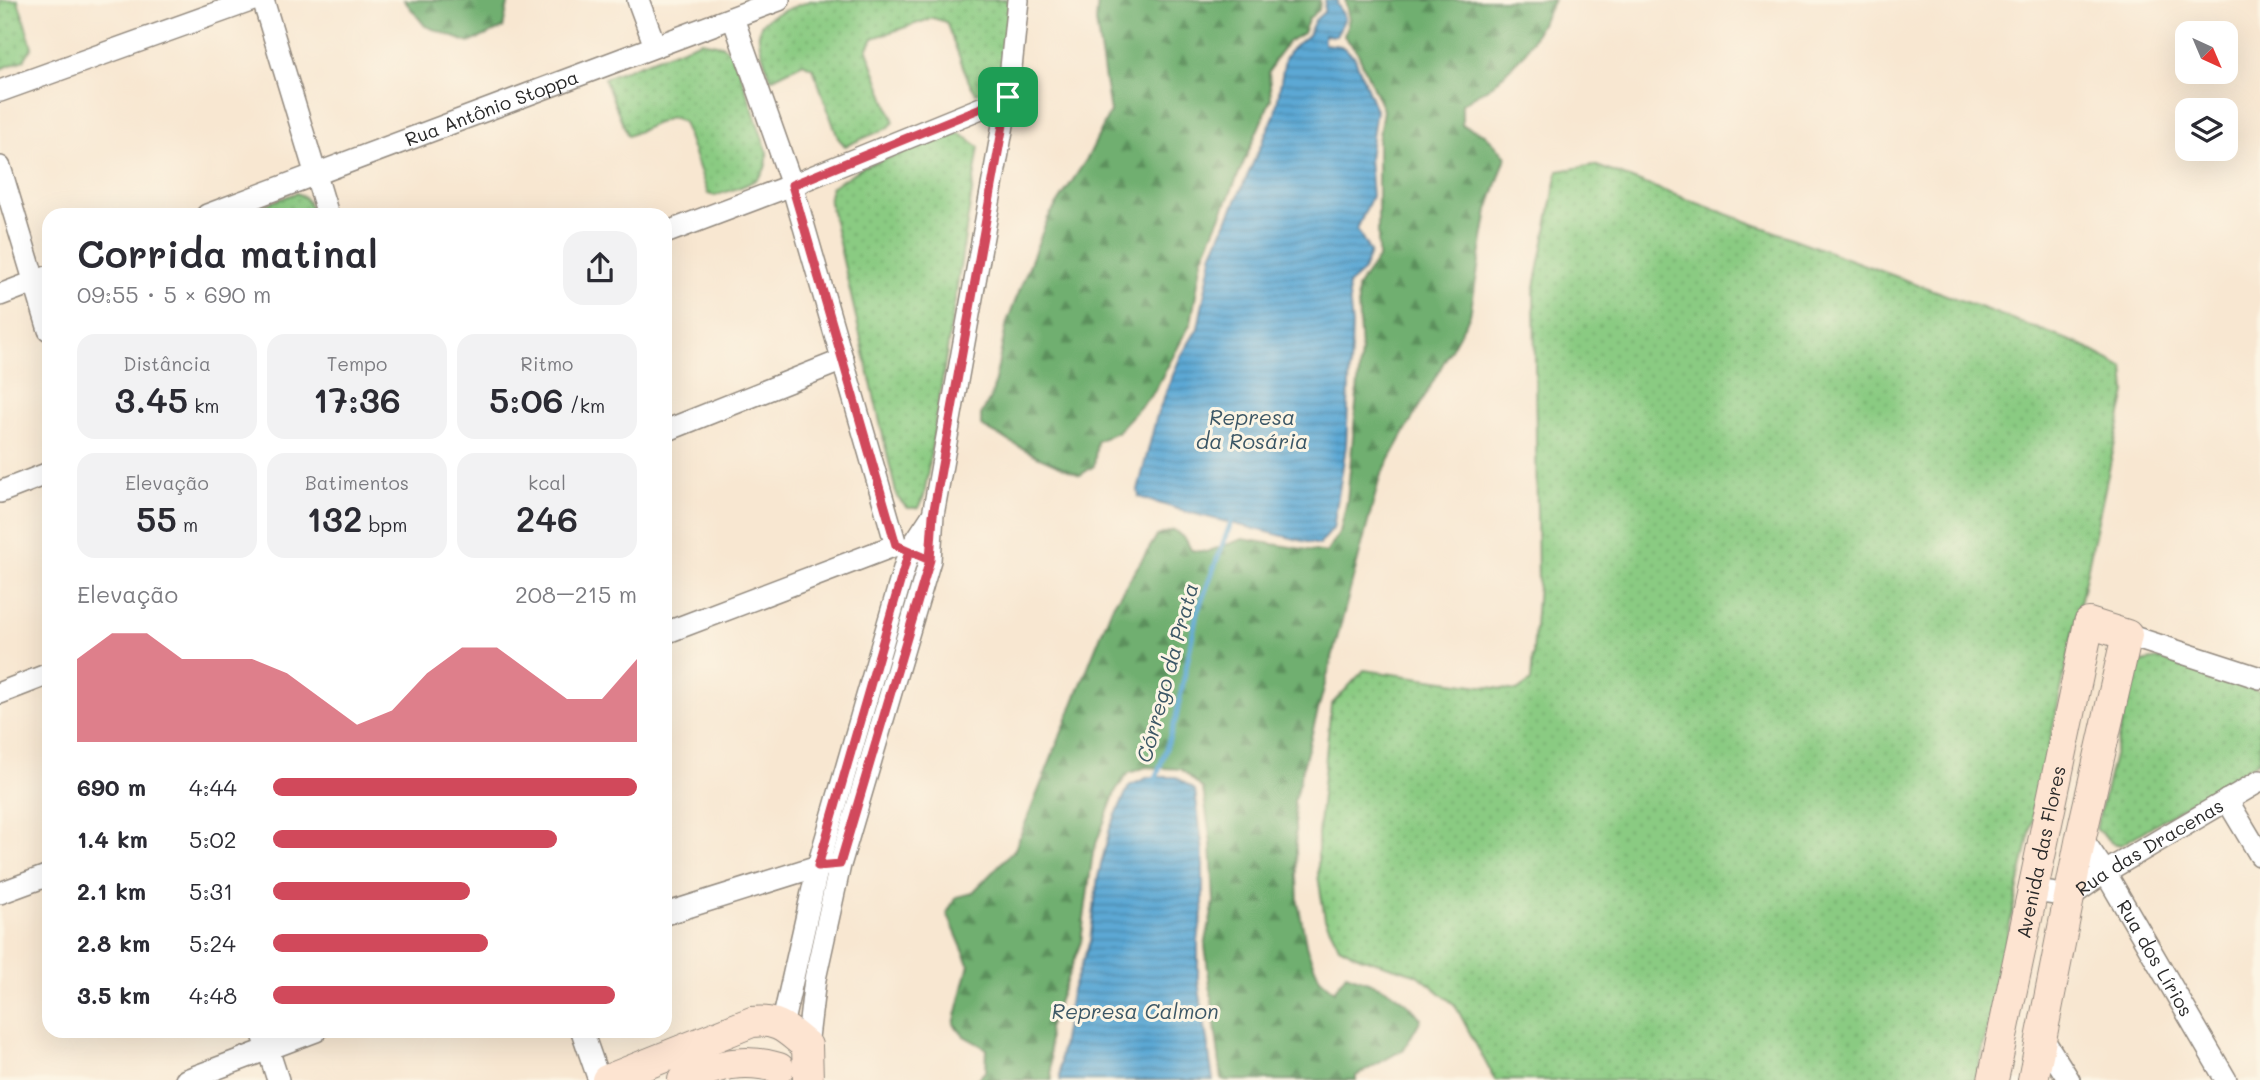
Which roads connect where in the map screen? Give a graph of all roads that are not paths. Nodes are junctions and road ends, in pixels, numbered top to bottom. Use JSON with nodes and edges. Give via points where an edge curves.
{"nodes":[{"id":1,"x":253,"y":0,"type":"edge"},
{"id":2,"x":263,"y":0,"type":"edge"},
{"id":3,"x":638,"y":0,"type":"edge"},
{"id":4,"x":779,"y":0,"type":"edge"},
{"id":5,"x":1018,"y":0,"type":"edge"},
{"id":6,"x":733,"y":18,"type":"junction"},
{"id":7,"x":655,"y":46,"type":"junction"},
{"id":8,"x":0,"y":92,"type":"edge"},
{"id":9,"x":1008,"y":97,"type":"junction"},
{"id":10,"x":0,"y":167,"type":"edge"},
{"id":11,"x":315,"y":174,"type":"junction"},
{"id":12,"x":792,"y":185,"type":"junction"},
{"id":13,"x":225,"y":208,"type":"edge"},
{"id":14,"x":326,"y":208,"type":"edge"},
{"id":15,"x":672,"y":230,"type":"edge"},
{"id":16,"x":42,"y":278,"type":"edge"},
{"id":17,"x":0,"y":295,"type":"edge"},
{"id":18,"x":843,"y":360,"type":"junction"},
{"id":19,"x":672,"y":428,"type":"edge"},
{"id":20,"x":42,"y":476,"type":"edge"},
{"id":21,"x":0,"y":492,"type":"edge"},
{"id":22,"x":933,"y":515,"type":"junction"},
{"id":23,"x":902,"y":548,"type":"junction"},
{"id":24,"x":930,"y":560,"type":"junction"},
{"id":25,"x":672,"y":630,"type":"edge"},
{"id":26,"x":2127,"y":635,"type":"junction"},
{"id":27,"x":42,"y":677,"type":"edge"},
{"id":28,"x":2260,"y":678,"type":"edge"},
{"id":29,"x":0,"y":694,"type":"edge"},
{"id":30,"x":2260,"y":781,"type":"edge"},
{"id":31,"x":2227,"y":800,"type":"junction"},
{"id":32,"x":2081,"y":837,"type":"junction"},
{"id":33,"x":2260,"y":855,"type":"edge"},
{"id":34,"x":840,"y":864,"type":"junction"},
{"id":35,"x":818,"y":866,"type":"junction"},
{"id":36,"x":2105,"y":872,"type":"junction"},
{"id":37,"x":42,"y":877,"type":"edge"},
{"id":38,"x":2034,"y":891,"type":"junction"},
{"id":39,"x":0,"y":893,"type":"edge"},
{"id":40,"x":2071,"y":895,"type":"junction"},
{"id":41,"x":672,"y":912,"type":"edge"},
{"id":42,"x":782,"y":1026,"type":"junction"},
{"id":43,"x":2042,"y":1037,"type":"junction"},
{"id":44,"x":584,"y":1038,"type":"edge"},
{"id":45,"x":265,"y":1039,"type":"edge"},
{"id":46,"x":807,"y":1046,"type":"junction"},
{"id":47,"x":779,"y":1074,"type":"edge"},
{"id":48,"x":186,"y":1080,"type":"edge"},
{"id":49,"x":278,"y":1080,"type":"edge"},
{"id":50,"x":599,"y":1080,"type":"edge"},
{"id":51,"x":607,"y":1080,"type":"edge"},
{"id":52,"x":684,"y":1080,"type":"edge"},
{"id":53,"x":808,"y":1080,"type":"edge"},
{"id":54,"x":1993,"y":1080,"type":"edge"},
{"id":55,"x":2033,"y":1080,"type":"edge"},
{"id":56,"x":2069,"y":1080,"type":"edge"},
{"id":57,"x":2226,"y":1080,"type":"edge"}],
"edges":[{"from":1,"to":8,"type":"street"},
{"from":2,"to":11,"type":"street"},
{"from":3,"to":7,"type":"street"},
{"from":4,"to":6,"type":"street","name":"Rua Antônio Stoppa"},
{"from":5,"to":9,"type":"street"},
{"from":6,"to":7,"type":"street","name":"Rua Antônio Stoppa"},
{"from":6,"to":12,"type":"street"},
{"from":7,"to":11,"type":"street","name":"Rua Antônio Stoppa"},
{"from":9,"to":12,"type":"street"},
{"from":9,"to":22,"type":"street"},
{"from":10,"to":16,"type":"street"},
{"from":11,"to":13,"type":"street","name":"Rua Antônio Stoppa"},
{"from":11,"to":14,"type":"street"},
{"from":12,"to":15,"type":"street"},
{"from":12,"to":18,"type":"street"},
{"from":16,"to":17,"type":"street"},
{"from":18,"to":19,"type":"street"},
{"from":18,"to":23,"type":"street"},
{"from":20,"to":21,"type":"street"},
{"from":22,"to":23,"type":"street"},
{"from":22,"to":24,"type":"street"},
{"from":23,"to":24,"type":"street"},
{"from":23,"to":25,"type":"street"},
{"from":23,"to":35,"type":"street"},
{"from":24,"to":34,"type":"street"},
{"from":26,"to":28,"type":"street"},
{"from":26,"to":32,"type":"street","name":"Avenida das Flores"},
{"from":26,"to":38,"type":"street","name":"Avenida das Flores","via":[[2089,623]]},
{"from":27,"to":29,"type":"street"},
{"from":30,"to":31,"type":"street","name":"Rua das Dracenas"},
{"from":31,"to":33,"type":"street"},
{"from":31,"to":36,"type":"street","name":"Rua das Dracenas"},
{"from":32,"to":36,"type":"street","name":"Rua dos Lírios"},
{"from":32,"to":40,"type":"street","name":"Avenida das Flores"},
{"from":34,"to":35,"type":"street"},
{"from":34,"to":46,"type":"street","via":[[815,979]]},
{"from":35,"to":41,"type":"street"},
{"from":35,"to":42,"type":"street"},
{"from":36,"to":40,"type":"street","name":"Rua das Dracenas"},
{"from":36,"to":57,"type":"street","name":"Rua dos Lírios"},
{"from":37,"to":39,"type":"street"},
{"from":38,"to":40,"type":"street","name":"Rua das Dracenas"},
{"from":38,"to":54,"type":"street","name":"Avenida das Flores"},
{"from":40,"to":43,"type":"street","name":"Avenida das Flores"},
{"from":42,"to":46,"type":"street"},
{"from":42,"to":47,"type":"street"},
{"from":42,"to":51,"type":"street","via":[[768,1020],[752,1022]]},
{"from":43,"to":55,"type":"street","name":"Avenida das Flores"},
{"from":43,"to":56,"type":"street"},
{"from":44,"to":50,"type":"street"},
{"from":45,"to":48,"type":"street"},
{"from":45,"to":49,"type":"street"},
{"from":46,"to":53,"type":"street"},
{"from":47,"to":52,"type":"street","via":[[758,1062],[732,1063]]}]}
